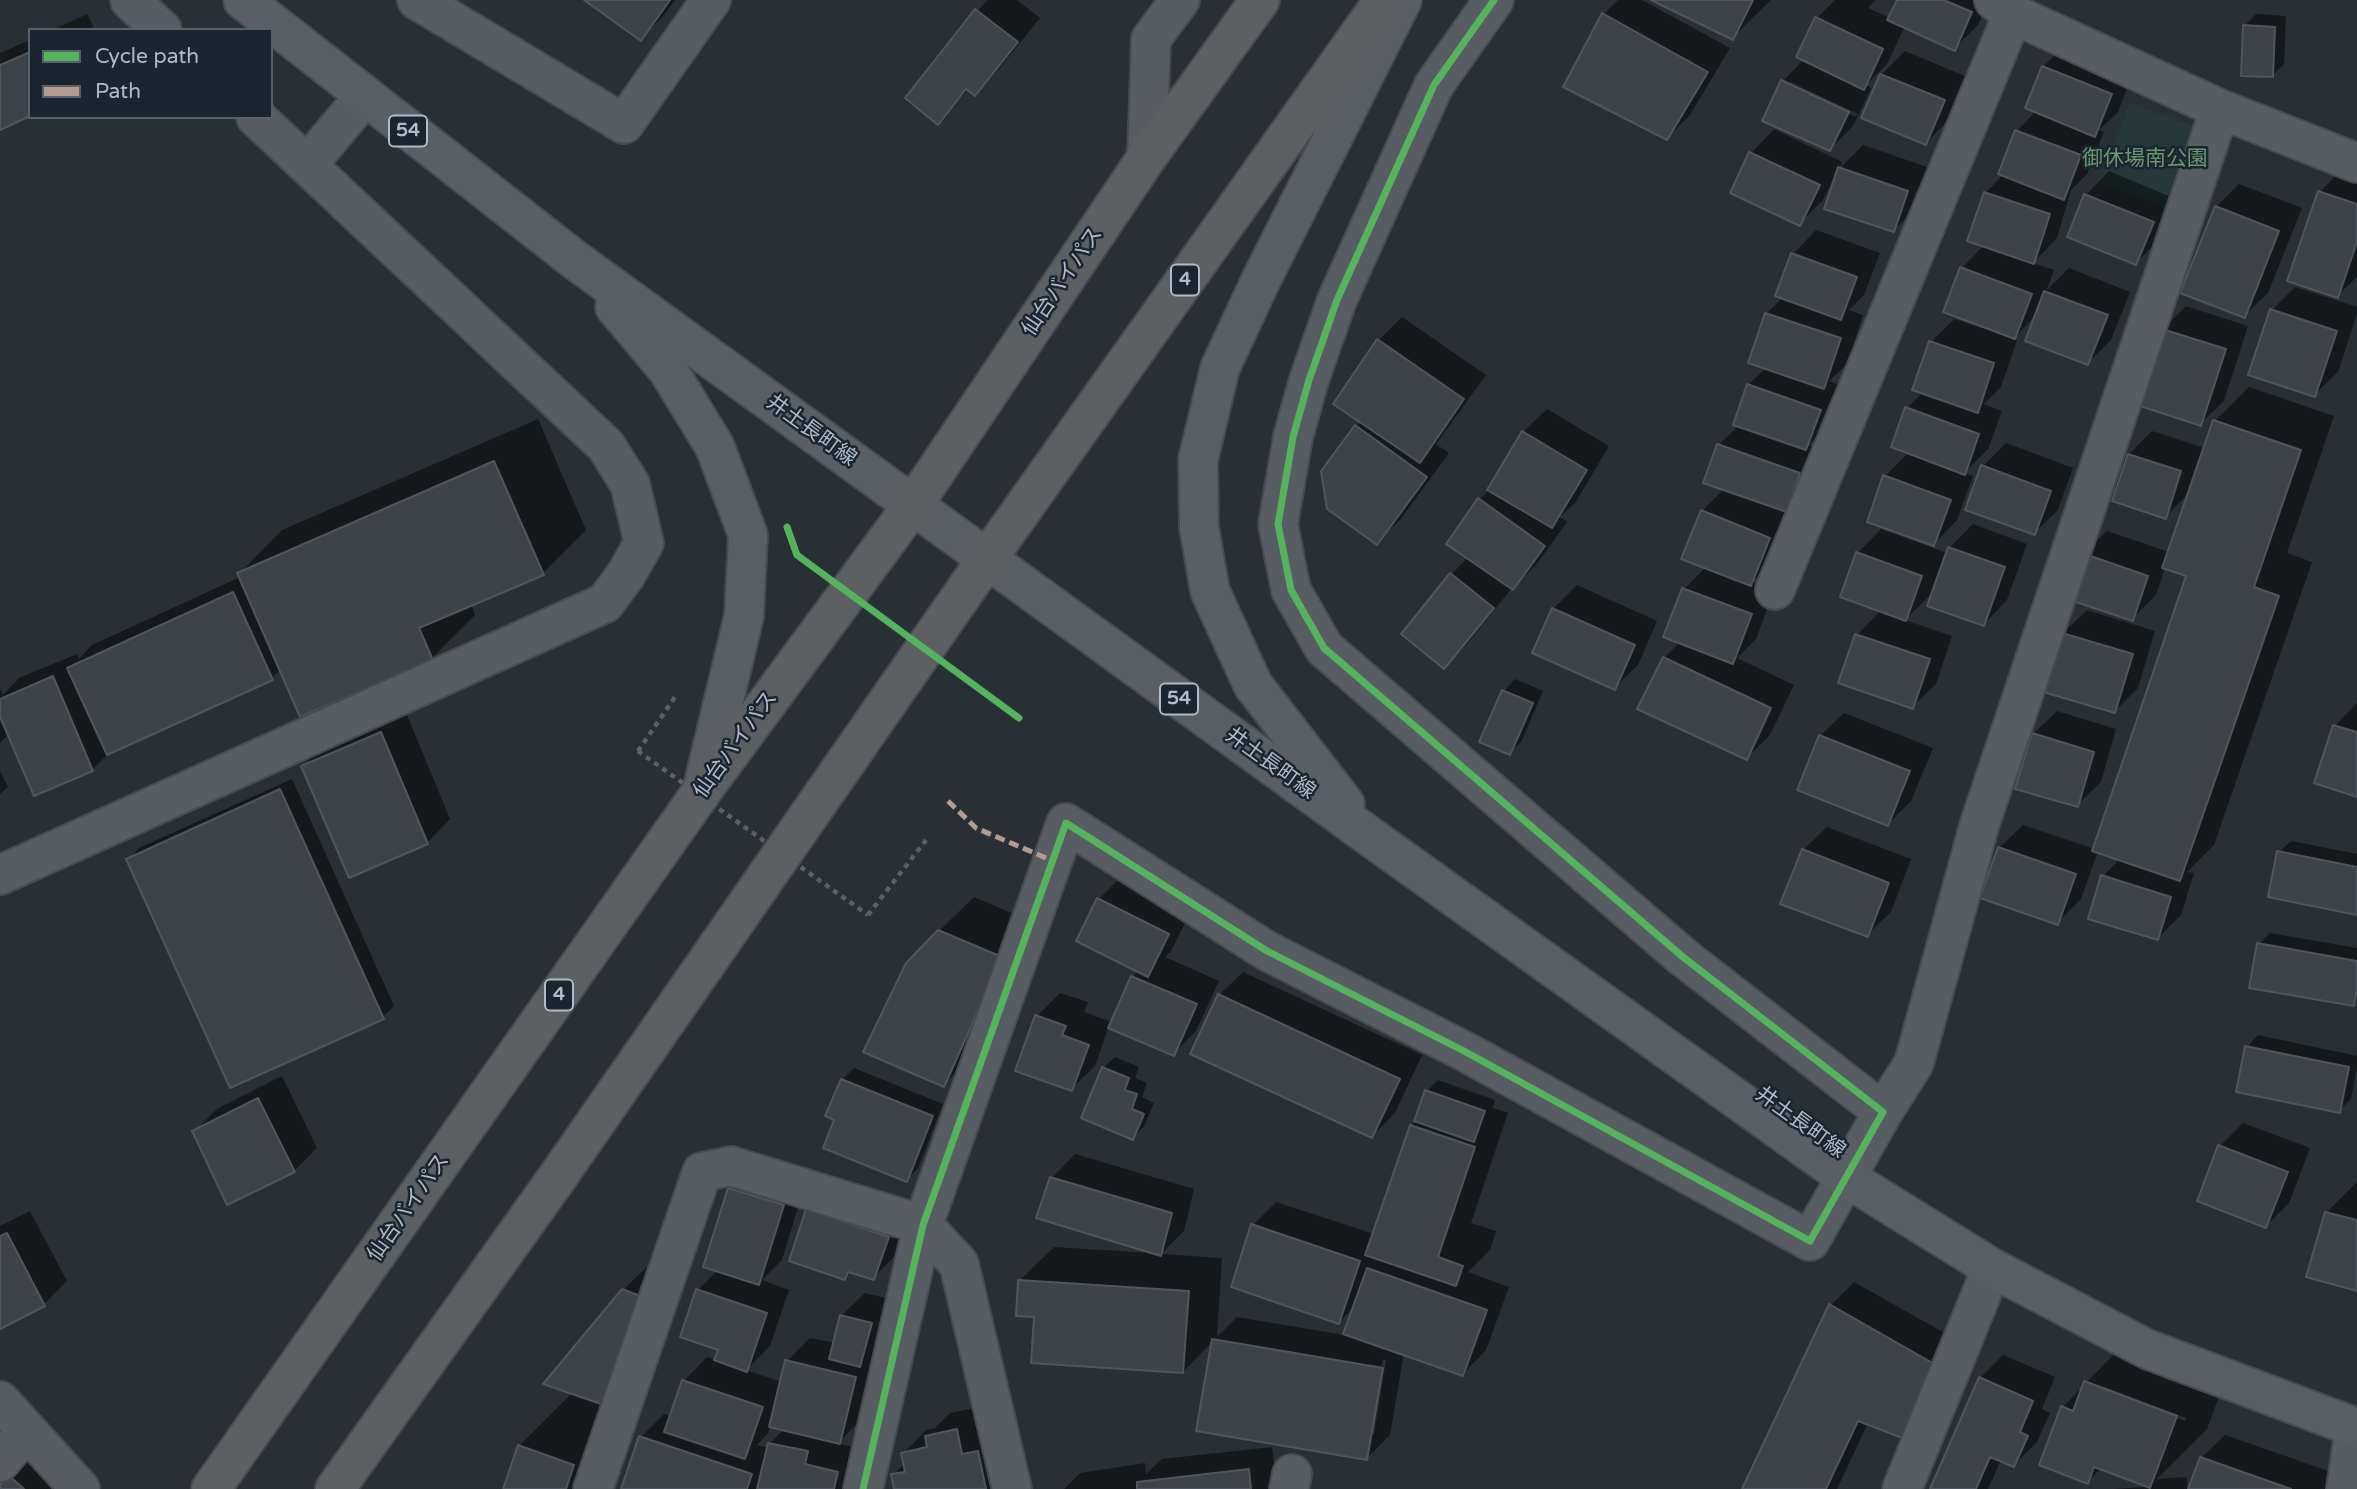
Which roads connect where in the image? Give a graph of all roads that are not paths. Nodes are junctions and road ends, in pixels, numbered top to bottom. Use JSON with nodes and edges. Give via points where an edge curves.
{"nodes":[{"id":1,"x":130,"y":0,"type":"edge"},
{"id":2,"x":243,"y":0,"type":"edge"},
{"id":3,"x":417,"y":0,"type":"edge"},
{"id":4,"x":711,"y":0,"type":"edge"},
{"id":5,"x":1180,"y":0,"type":"edge"},
{"id":6,"x":1260,"y":0,"type":"edge"},
{"id":7,"x":1384,"y":0,"type":"edge"},
{"id":8,"x":1402,"y":0,"type":"edge"},
{"id":9,"x":1494,"y":0,"type":"edge"},
{"id":10,"x":2004,"y":7,"type":"edge"},
{"id":11,"x":160,"y":28,"type":"edge"},
{"id":12,"x":364,"y":97,"type":"junction"},
{"id":13,"x":2220,"y":109,"type":"junction"},
{"id":14,"x":258,"y":119,"type":"edge"},
{"id":15,"x":1147,"y":156,"type":"junction"},
{"id":16,"x":2357,"y":163,"type":"edge"},
{"id":17,"x":307,"y":164,"type":"junction"},
{"id":18,"x":575,"y":260,"type":"junction"},
{"id":19,"x":913,"y":505,"type":"junction"},
{"id":20,"x":987,"y":559,"type":"junction"},
{"id":21,"x":1775,"y":590,"type":"dead end"},
{"id":22,"x":702,"y":791,"type":"junction"},
{"id":23,"x":1372,"y":838,"type":"junction"},
{"id":24,"x":0,"y":875,"type":"edge"},
{"id":25,"x":1882,"y":1112,"type":"junction"},
{"id":26,"x":1847,"y":1178,"type":"junction"},
{"id":27,"x":923,"y":1225,"type":"junction"},
{"id":28,"x":1992,"y":1268,"type":"junction"},
{"id":29,"x":0,"y":1401,"type":"edge"},
{"id":30,"x":2356,"y":1428,"type":"edge"},
{"id":31,"x":27,"y":1431,"type":"junction"},
{"id":32,"x":0,"y":1462,"type":"edge"},
{"id":33,"x":80,"y":1489,"type":"edge"},
{"id":34,"x":211,"y":1489,"type":"edge"},
{"id":35,"x":335,"y":1489,"type":"edge"},
{"id":36,"x":593,"y":1489,"type":"edge"},
{"id":37,"x":863,"y":1489,"type":"edge"},
{"id":38,"x":1012,"y":1489,"type":"edge"},
{"id":39,"x":1902,"y":1489,"type":"edge"},
{"id":40,"x":2346,"y":1489,"type":"edge"}],
"edges":[{"from":1,"to":11,"type":"street"},
{"from":2,"to":12,"type":"main road","name":"井土長町線","number":"54"},
{"from":3,"to":4,"type":"street","via":[[624,124]]},
{"from":5,"to":15,"type":"street","via":[[1151,39]]},
{"from":6,"to":15,"type":"highway","name":"仙台バイパス","number":"4"},
{"from":7,"to":20,"type":"highway","number":"4"},
{"from":8,"to":23,"type":"main road","via":[[1220,368],[1198,460],[1199,527],[1210,591],[1253,685]]},
{"from":9,"to":25,"type":"street","via":[[1434,85],[1337,300],[1313,368],[1293,437],[1278,524],[1291,590],[1324,648],[1682,957]]},
{"from":10,"to":13,"type":"street"},
{"from":10,"to":21,"type":"street"},
{"from":12,"to":17,"type":"street"},
{"from":12,"to":18,"type":"main road","name":"井土長町線","number":"54"},
{"from":13,"to":16,"type":"street"},
{"from":13,"to":25,"type":"street","via":[[1979,823],[1914,1063]]},
{"from":14,"to":17,"type":"street"},
{"from":15,"to":19,"type":"highway","name":"仙台バイパス","number":"4"},
{"from":17,"to":24,"type":"street","via":[[606,446],[630,484],[645,543],[605,603]]},
{"from":18,"to":19,"type":"main road","name":"井土長町線","number":"54"},
{"from":18,"to":22,"type":"main road","via":[[668,370],[715,447],[748,535],[744,616]]},
{"from":19,"to":20,"type":"main road","name":"井土長町線","number":"54"},
{"from":19,"to":22,"type":"highway","name":"仙台バイパス","number":"4"},
{"from":20,"to":23,"type":"main road","name":"井土長町線","number":"54"},
{"from":20,"to":35,"type":"highway","number":"4"},
{"from":22,"to":34,"type":"highway","name":"仙台バイパス","number":"4"},
{"from":23,"to":26,"type":"main road","name":"井土長町線","number":"54"},
{"from":25,"to":26,"type":"street"},
{"from":26,"to":27,"type":"street","via":[[1810,1241],[1464,1051],[1267,951],[1066,823]]},
{"from":26,"to":28,"type":"main road","name":"井土長町線","number":"54"},
{"from":27,"to":36,"type":"street","via":[[731,1166],[702,1172]]},
{"from":27,"to":37,"type":"street"},
{"from":27,"to":38,"type":"street","via":[[958,1264]]},
{"from":28,"to":30,"type":"main road","name":"井土長町線","number":"54","via":[[2147,1349]]},
{"from":28,"to":39,"type":"street"},
{"from":29,"to":31,"type":"street"},
{"from":30,"to":40,"type":"street"},
{"from":31,"to":32,"type":"street"},
{"from":31,"to":33,"type":"street"}]}
